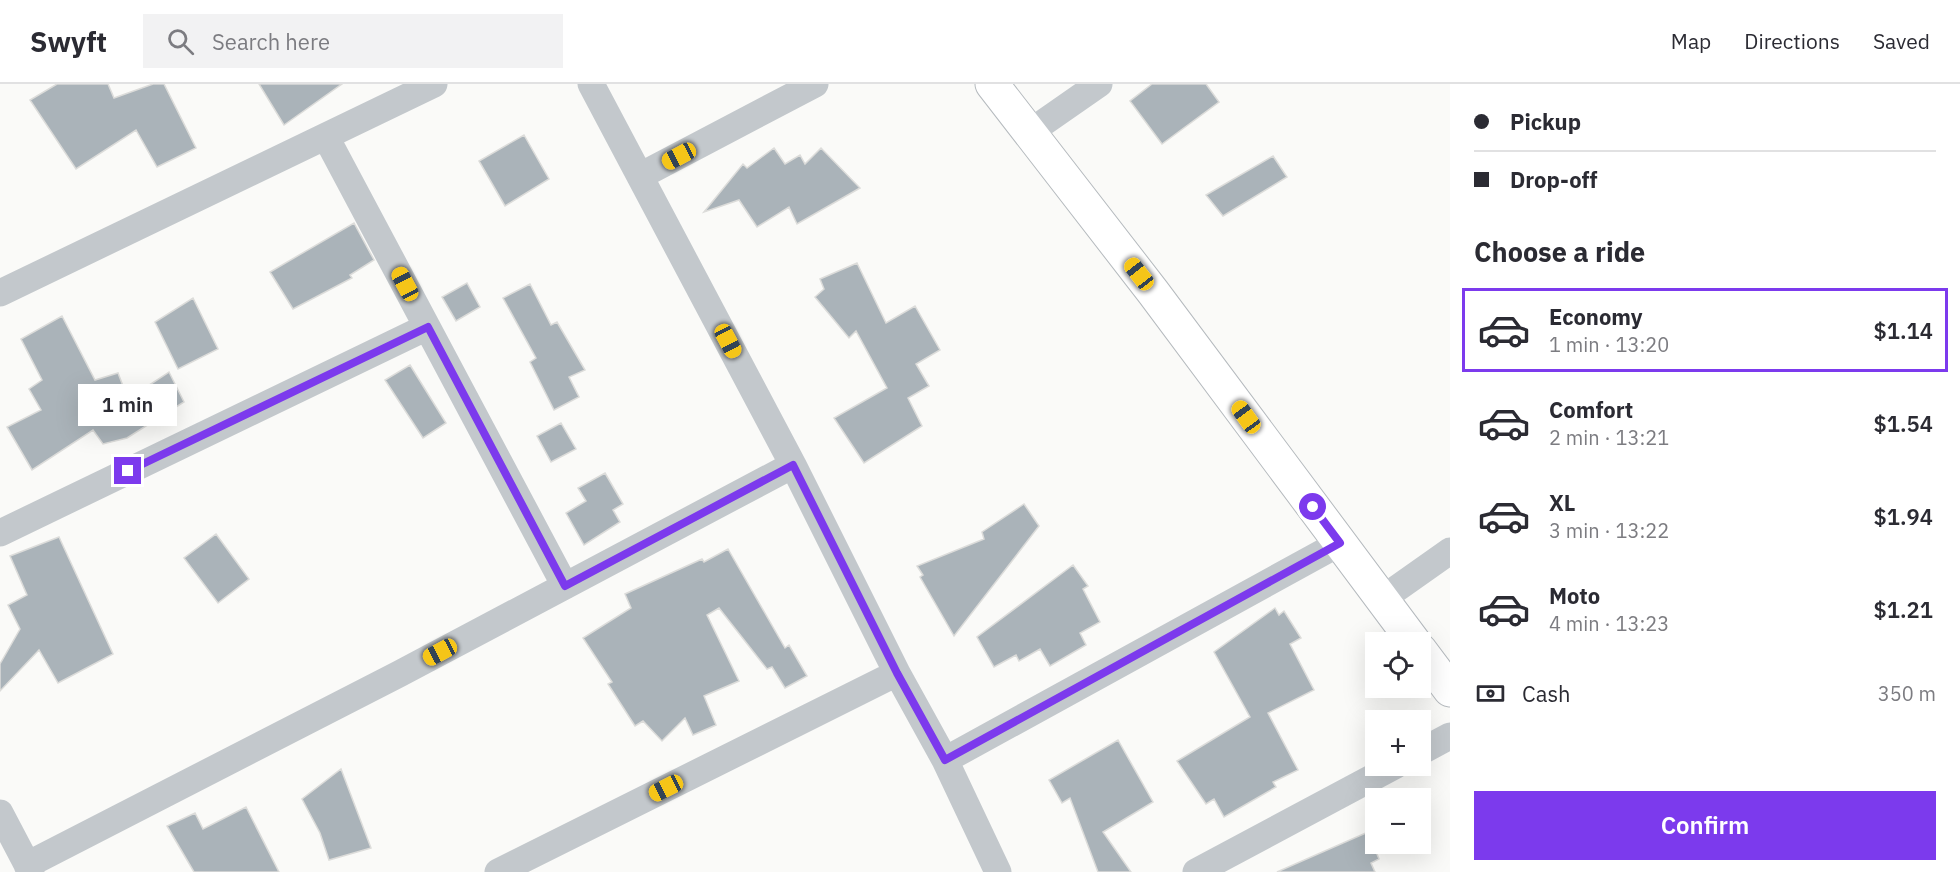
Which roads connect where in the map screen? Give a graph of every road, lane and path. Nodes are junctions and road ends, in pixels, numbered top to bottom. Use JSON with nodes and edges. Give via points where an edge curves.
{"nodes":[{"id":1,"x":434,"y":84,"type":"edge"},
{"id":2,"x":591,"y":84,"type":"edge"},
{"id":3,"x":815,"y":84,"type":"edge"},
{"id":4,"x":992,"y":84,"type":"edge"},
{"id":5,"x":1100,"y":84,"type":"edge"},
{"id":6,"x":1030,"y":132,"type":"junction"},
{"id":7,"x":326,"y":137,"type":"junction"},
{"id":8,"x":640,"y":176,"type":"junction"},
{"id":9,"x":0,"y":293,"type":"edge"},
{"id":10,"x":428,"y":327,"type":"junction"},
{"id":11,"x":793,"y":465,"type":"junction"},
{"id":12,"x":0,"y":533,"type":"edge"},
{"id":13,"x":1340,"y":543,"type":"junction"},
{"id":14,"x":1450,"y":551,"type":"edge"},
{"id":15,"x":565,"y":586,"type":"junction"},
{"id":16,"x":1382,"y":598,"type":"junction"},
{"id":17,"x":1407,"y":632,"type":"edge"},
{"id":18,"x":1431,"y":665,"type":"edge"},
{"id":19,"x":897,"y":673,"type":"junction"},
{"id":20,"x":1450,"y":690,"type":"edge"},
{"id":21,"x":1450,"y":736,"type":"edge"},
{"id":22,"x":1431,"y":746,"type":"edge"},
{"id":23,"x":945,"y":760,"type":"junction"},
{"id":24,"x":1375,"y":776,"type":"edge"},
{"id":25,"x":0,"y":813,"type":"edge"},
{"id":26,"x":29,"y":868,"type":"edge"},
{"id":27,"x":498,"y":872,"type":"edge"},
{"id":28,"x":998,"y":872,"type":"edge"},
{"id":29,"x":1196,"y":872,"type":"edge"}],
"edges":[{"from":1,"to":7,"type":"street"},
{"from":2,"to":8,"type":"street"},
{"from":3,"to":8,"type":"street"},
{"from":4,"to":6,"type":"main road"},
{"from":5,"to":6,"type":"street"},
{"from":6,"to":13,"type":"main road"},
{"from":7,"to":9,"type":"street"},
{"from":7,"to":10,"type":"street"},
{"from":8,"to":11,"type":"street"},
{"from":10,"to":12,"type":"street"},
{"from":10,"to":15,"type":"street"},
{"from":11,"to":15,"type":"street"},
{"from":11,"to":19,"type":"street"},
{"from":13,"to":16,"type":"main road"},
{"from":13,"to":23,"type":"street"},
{"from":14,"to":16,"type":"street"},
{"from":15,"to":26,"type":"street"},
{"from":16,"to":17,"type":"main road"},
{"from":18,"to":20,"type":"main road"},
{"from":19,"to":23,"type":"street"},
{"from":19,"to":27,"type":"street"},
{"from":21,"to":22,"type":"street"},
{"from":23,"to":28,"type":"street"},
{"from":24,"to":29,"type":"street"},
{"from":25,"to":26,"type":"street"}]}
